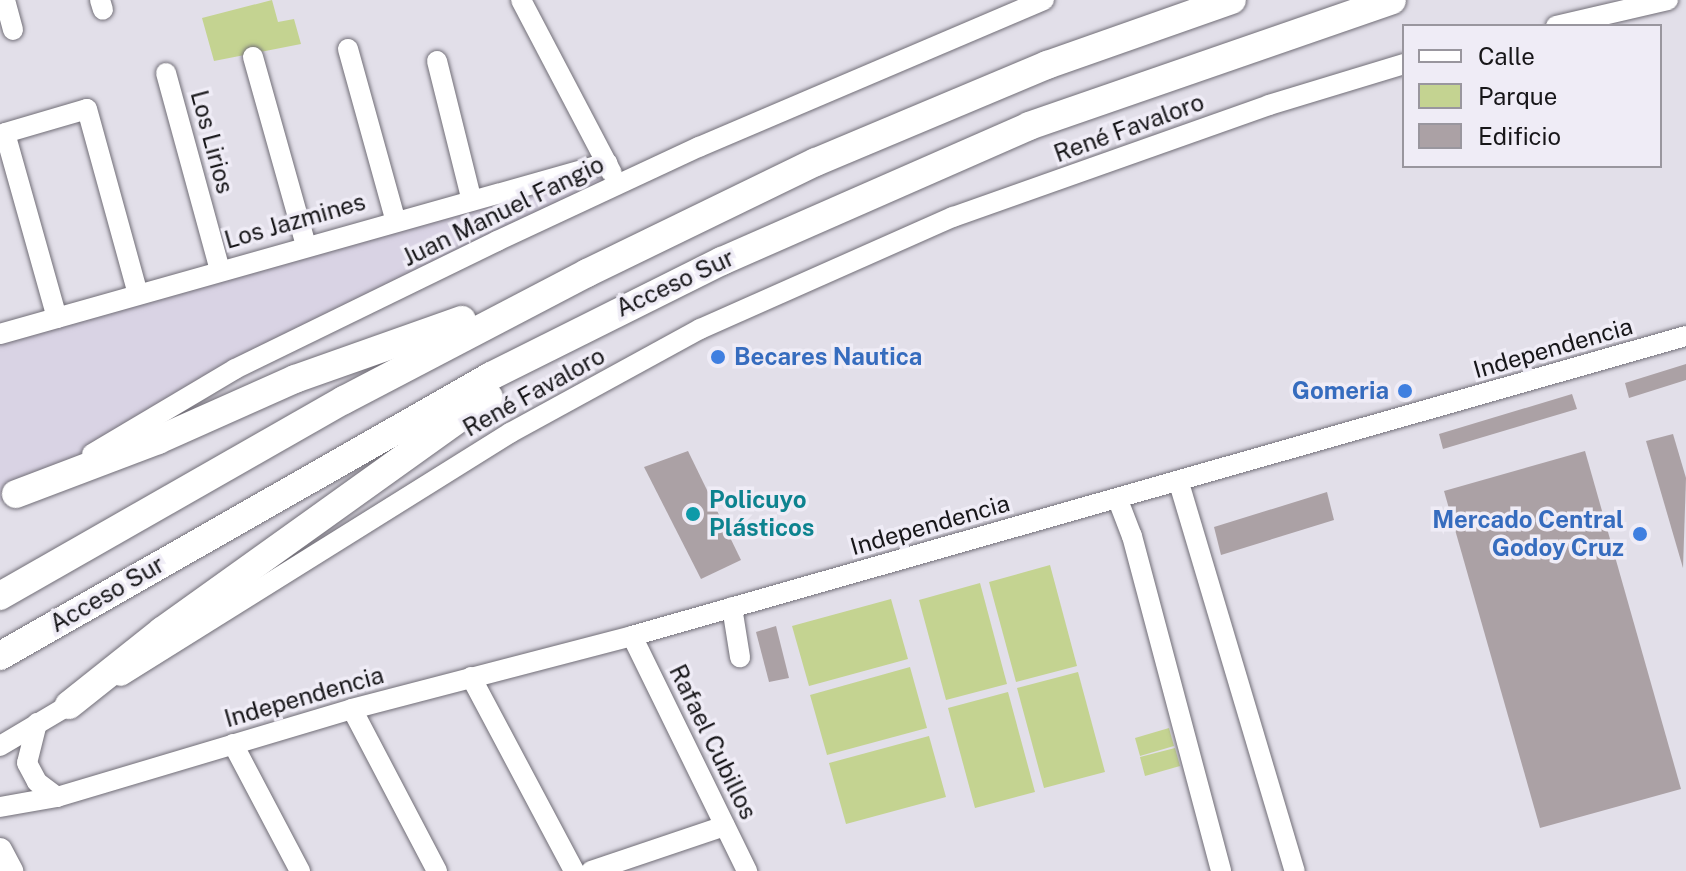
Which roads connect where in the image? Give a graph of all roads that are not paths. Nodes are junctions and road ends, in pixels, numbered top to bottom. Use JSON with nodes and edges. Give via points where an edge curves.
{"nodes":[{"id":1,"x":5,"y":0,"type":"edge"},
{"id":2,"x":521,"y":0,"type":"edge"},
{"id":3,"x":1232,"y":0,"type":"edge"},
{"id":4,"x":1392,"y":0,"type":"edge"},
{"id":5,"x":1668,"y":0,"type":"edge"},
{"id":6,"x":1037,"y":1,"type":"edge"},
{"id":7,"x":1565,"y":24,"type":"edge"},
{"id":8,"x":13,"y":30,"type":"dead end"},
{"id":9,"x":348,"y":49,"type":"dead end"},
{"id":10,"x":253,"y":57,"type":"dead end"},
{"id":11,"x":437,"y":61,"type":"dead end"},
{"id":12,"x":1402,"y":65,"type":"edge"},
{"id":13,"x":166,"y":73,"type":"dead end"},
{"id":14,"x":1127,"y":90,"type":"junction"},
{"id":15,"x":816,"y":162,"type":"junction"},
{"id":16,"x":607,"y":163,"type":"junction"},
{"id":17,"x":618,"y":184,"type":"junction"},
{"id":18,"x":471,"y":197,"type":"junction"},
{"id":19,"x":395,"y":219,"type":"junction"},
{"id":20,"x":306,"y":245,"type":"junction"},
{"id":21,"x":220,"y":270,"type":"junction"},
{"id":22,"x":138,"y":294,"type":"junction"},
{"id":23,"x":57,"y":318,"type":"junction"},
{"id":24,"x":0,"y":334,"type":"edge"},
{"id":25,"x":1686,"y":336,"type":"edge"},
{"id":26,"x":1179,"y":483,"type":"junction"},
{"id":27,"x":8,"y":498,"type":"edge"},
{"id":28,"x":1118,"y":500,"type":"junction"},
{"id":29,"x":0,"y":596,"type":"edge"},
{"id":30,"x":732,"y":607,"type":"junction"},
{"id":31,"x":632,"y":636,"type":"junction"},
{"id":32,"x":0,"y":656,"type":"edge"},
{"id":33,"x":740,"y":657,"type":"dead end"},
{"id":34,"x":471,"y":677,"type":"junction"},
{"id":35,"x":69,"y":705,"type":"junction"},
{"id":36,"x":352,"y":709,"type":"junction"},
{"id":37,"x":37,"y":723,"type":"junction"},
{"id":38,"x":233,"y":744,"type":"junction"},
{"id":39,"x":0,"y":746,"type":"edge"},
{"id":40,"x":57,"y":797,"type":"junction"},
{"id":41,"x":0,"y":807,"type":"edge"},
{"id":42,"x":725,"y":826,"type":"junction"},
{"id":43,"x":0,"y":850,"type":"edge"},
{"id":44,"x":11,"y":871,"type":"edge"},
{"id":45,"x":300,"y":871,"type":"edge"},
{"id":46,"x":437,"y":871,"type":"edge"},
{"id":47,"x":574,"y":871,"type":"edge"},
{"id":48,"x":591,"y":871,"type":"edge"},
{"id":49,"x":747,"y":871,"type":"edge"},
{"id":50,"x":1221,"y":871,"type":"edge"},
{"id":51,"x":1295,"y":871,"type":"edge"}],
"edges":[{"from":1,"to":8,"type":"street"},
{"from":2,"to":16,"type":"street"},
{"from":3,"to":15,"type":"highway","name":"Acceso Sur","via":[[1047,65]]},
{"from":4,"to":14,"type":"highway","name":"Acceso Sur"},
{"from":5,"to":7,"type":"street"},
{"from":6,"to":17,"type":"street","name":"Juan Manuel Fangio"},
{"from":9,"to":19,"type":"street"},
{"from":10,"to":20,"type":"street"},
{"from":11,"to":18,"type":"street"},
{"from":12,"to":35,"type":"street","name":"René Favaloro","via":[[1269,105],[953,217],[700,329],[510,433],[161,654]]},
{"from":13,"to":21,"type":"street","name":"Los Lirios"},
{"from":14,"to":32,"type":"highway","name":"Acceso Sur","via":[[1029,126],[615,312],[369,443]]},
{"from":14,"to":35,"type":"highway","via":[[619,324],[514,381],[460,414]]},
{"from":15,"to":27,"type":"highway","via":[[735,186],[445,328],[295,379]]},
{"from":15,"to":29,"type":"highway","name":"Acceso Sur","via":[[344,400]]},
{"from":16,"to":17,"type":"street"},
{"from":16,"to":18,"type":"street","name":"Los Jazmines"},
{"from":17,"to":27,"type":"street","name":"Juan Manuel Fangio","via":[[235,369]]},
{"from":18,"to":19,"type":"street","name":"Los Jazmines"},
{"from":19,"to":20,"type":"street","name":"Los Jazmines"},
{"from":20,"to":21,"type":"street","name":"Los Jazmines"},
{"from":21,"to":22,"type":"street","name":"Los Jazmines"},
{"from":22,"to":23,"type":"street","name":"Los Jazmines"},
{"from":22,"to":23,"type":"street","via":[[87,109],[5,133]]},
{"from":23,"to":24,"type":"street","name":"Los Jazmines"},
{"from":25,"to":26,"type":"street","name":"Independencia"},
{"from":26,"to":28,"type":"street","name":"Independencia"},
{"from":26,"to":51,"type":"street"},
{"from":28,"to":30,"type":"street","name":"Independencia"},
{"from":28,"to":50,"type":"street"},
{"from":30,"to":31,"type":"street","name":"Independencia"},
{"from":30,"to":33,"type":"street"},
{"from":31,"to":34,"type":"street","name":"Independencia"},
{"from":31,"to":42,"type":"street","name":"Rafael Cubillos"},
{"from":34,"to":36,"type":"street","name":"Independencia"},
{"from":34,"to":47,"type":"street"},
{"from":35,"to":37,"type":"street","name":"René Favaloro"},
{"from":36,"to":38,"type":"street","name":"Independencia"},
{"from":36,"to":46,"type":"street"},
{"from":37,"to":39,"type":"street","name":"René Favaloro"},
{"from":37,"to":40,"type":"street","via":[[27,763],[37,782]]},
{"from":38,"to":40,"type":"street","name":"Independencia"},
{"from":38,"to":45,"type":"street"},
{"from":40,"to":41,"type":"street","name":"Independencia"},
{"from":42,"to":48,"type":"street"},
{"from":42,"to":49,"type":"street","name":"Rafael Cubillos"},
{"from":43,"to":44,"type":"main road"}]}
